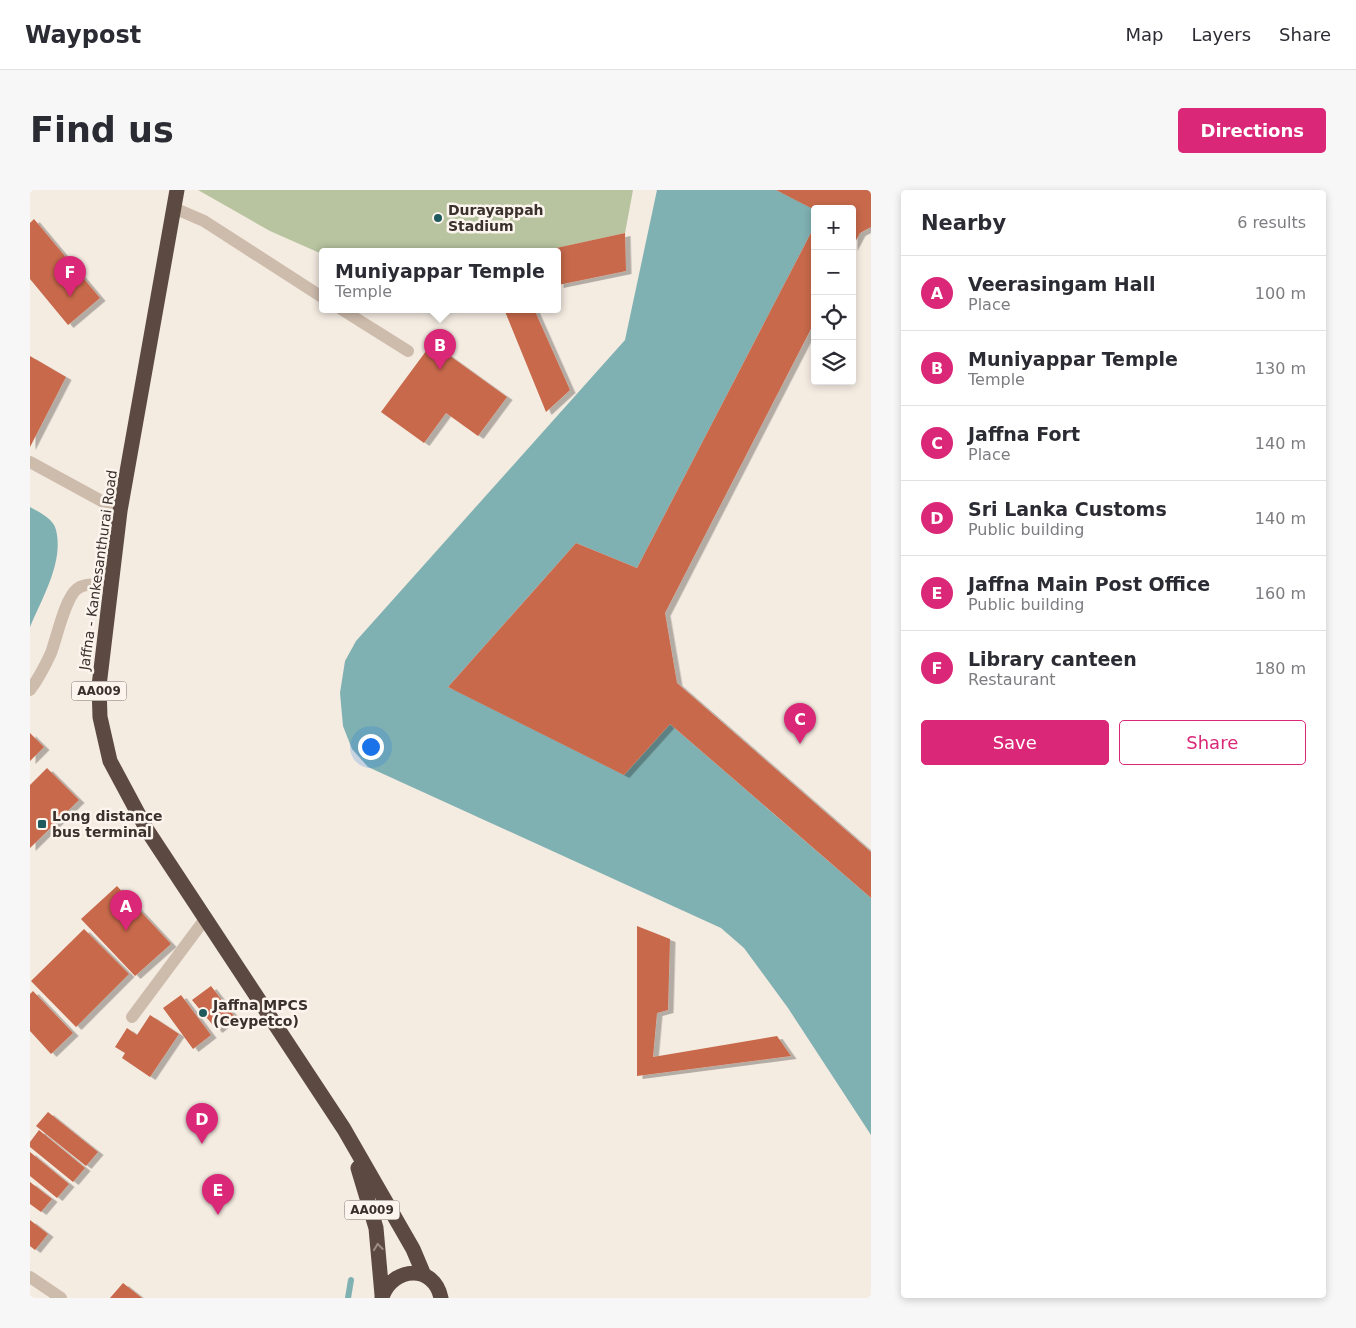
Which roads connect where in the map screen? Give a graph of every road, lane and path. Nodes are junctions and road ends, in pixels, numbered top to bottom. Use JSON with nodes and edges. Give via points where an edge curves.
{"nodes":[{"id":1,"x":177,"y":190,"type":"edge"},
{"id":2,"x":174,"y":208,"type":"junction"},
{"id":3,"x":319,"y":295,"type":"edge"},
{"id":4,"x":348,"y":313,"type":"edge"},
{"id":5,"x":408,"y":351,"type":"dead end"},
{"id":6,"x":30,"y":462,"type":"edge"},
{"id":7,"x":120,"y":511,"type":"junction"},
{"id":8,"x":111,"y":586,"type":"junction"},
{"id":9,"x":30,"y":690,"type":"edge"},
{"id":10,"x":205,"y":919,"type":"junction"},
{"id":11,"x":132,"y":1017,"type":"dead end"},
{"id":12,"x":344,"y":1129,"type":"junction"},
{"id":13,"x":424,"y":1275,"type":"junction"},
{"id":14,"x":30,"y":1277,"type":"edge"},
{"id":15,"x":382,"y":1297,"type":"edge"},
{"id":16,"x":61,"y":1298,"type":"edge"},
{"id":17,"x":441,"y":1298,"type":"edge"}],
"edges":[{"from":1,"to":2,"type":"highway","name":"Jaffna - Kankesanthurai Road","number":"AA009"},
{"from":2,"to":3,"type":"street","via":[[204,221]]},
{"from":2,"to":7,"type":"highway","name":"Jaffna - Kankesanthurai Road","number":"AA009"},
{"from":4,"to":5,"type":"street"},
{"from":6,"to":7,"type":"street"},
{"from":7,"to":8,"type":"highway","name":"Jaffna - Kankesanthurai Road","number":"AA009"},
{"from":8,"to":9,"type":"street","via":[[89,585],[78,588],[71,596],[44,667]]},
{"from":8,"to":10,"type":"highway","name":"Jaffna - Kankesanthurai Road","number":"AA009","via":[[99,686],[100,717],[110,761],[146,830]]},
{"from":10,"to":11,"type":"street"},
{"from":10,"to":12,"type":"highway","name":"Jaffna - Kankesanthurai Road","number":"AA009"},
{"from":12,"to":13,"type":"highway","name":"Jaffna - Kankesanthurai Road","number":"AA009","via":[[413,1248]]},
{"from":15,"to":12,"type":"highway","name":"Jaffna - Kankesanthurai Road","number":"AA009","one_way":true,"via":[[374,1220],[367,1190]]},
{"from":13,"to":15,"type":"highway","via":[[411,1272],[398,1276],[388,1284]]},
{"from":13,"to":17,"type":"highway","name":"Jaffna - Kankesanthurai Road","via":[[433,1282]]},
{"from":14,"to":16,"type":"street"}]}
